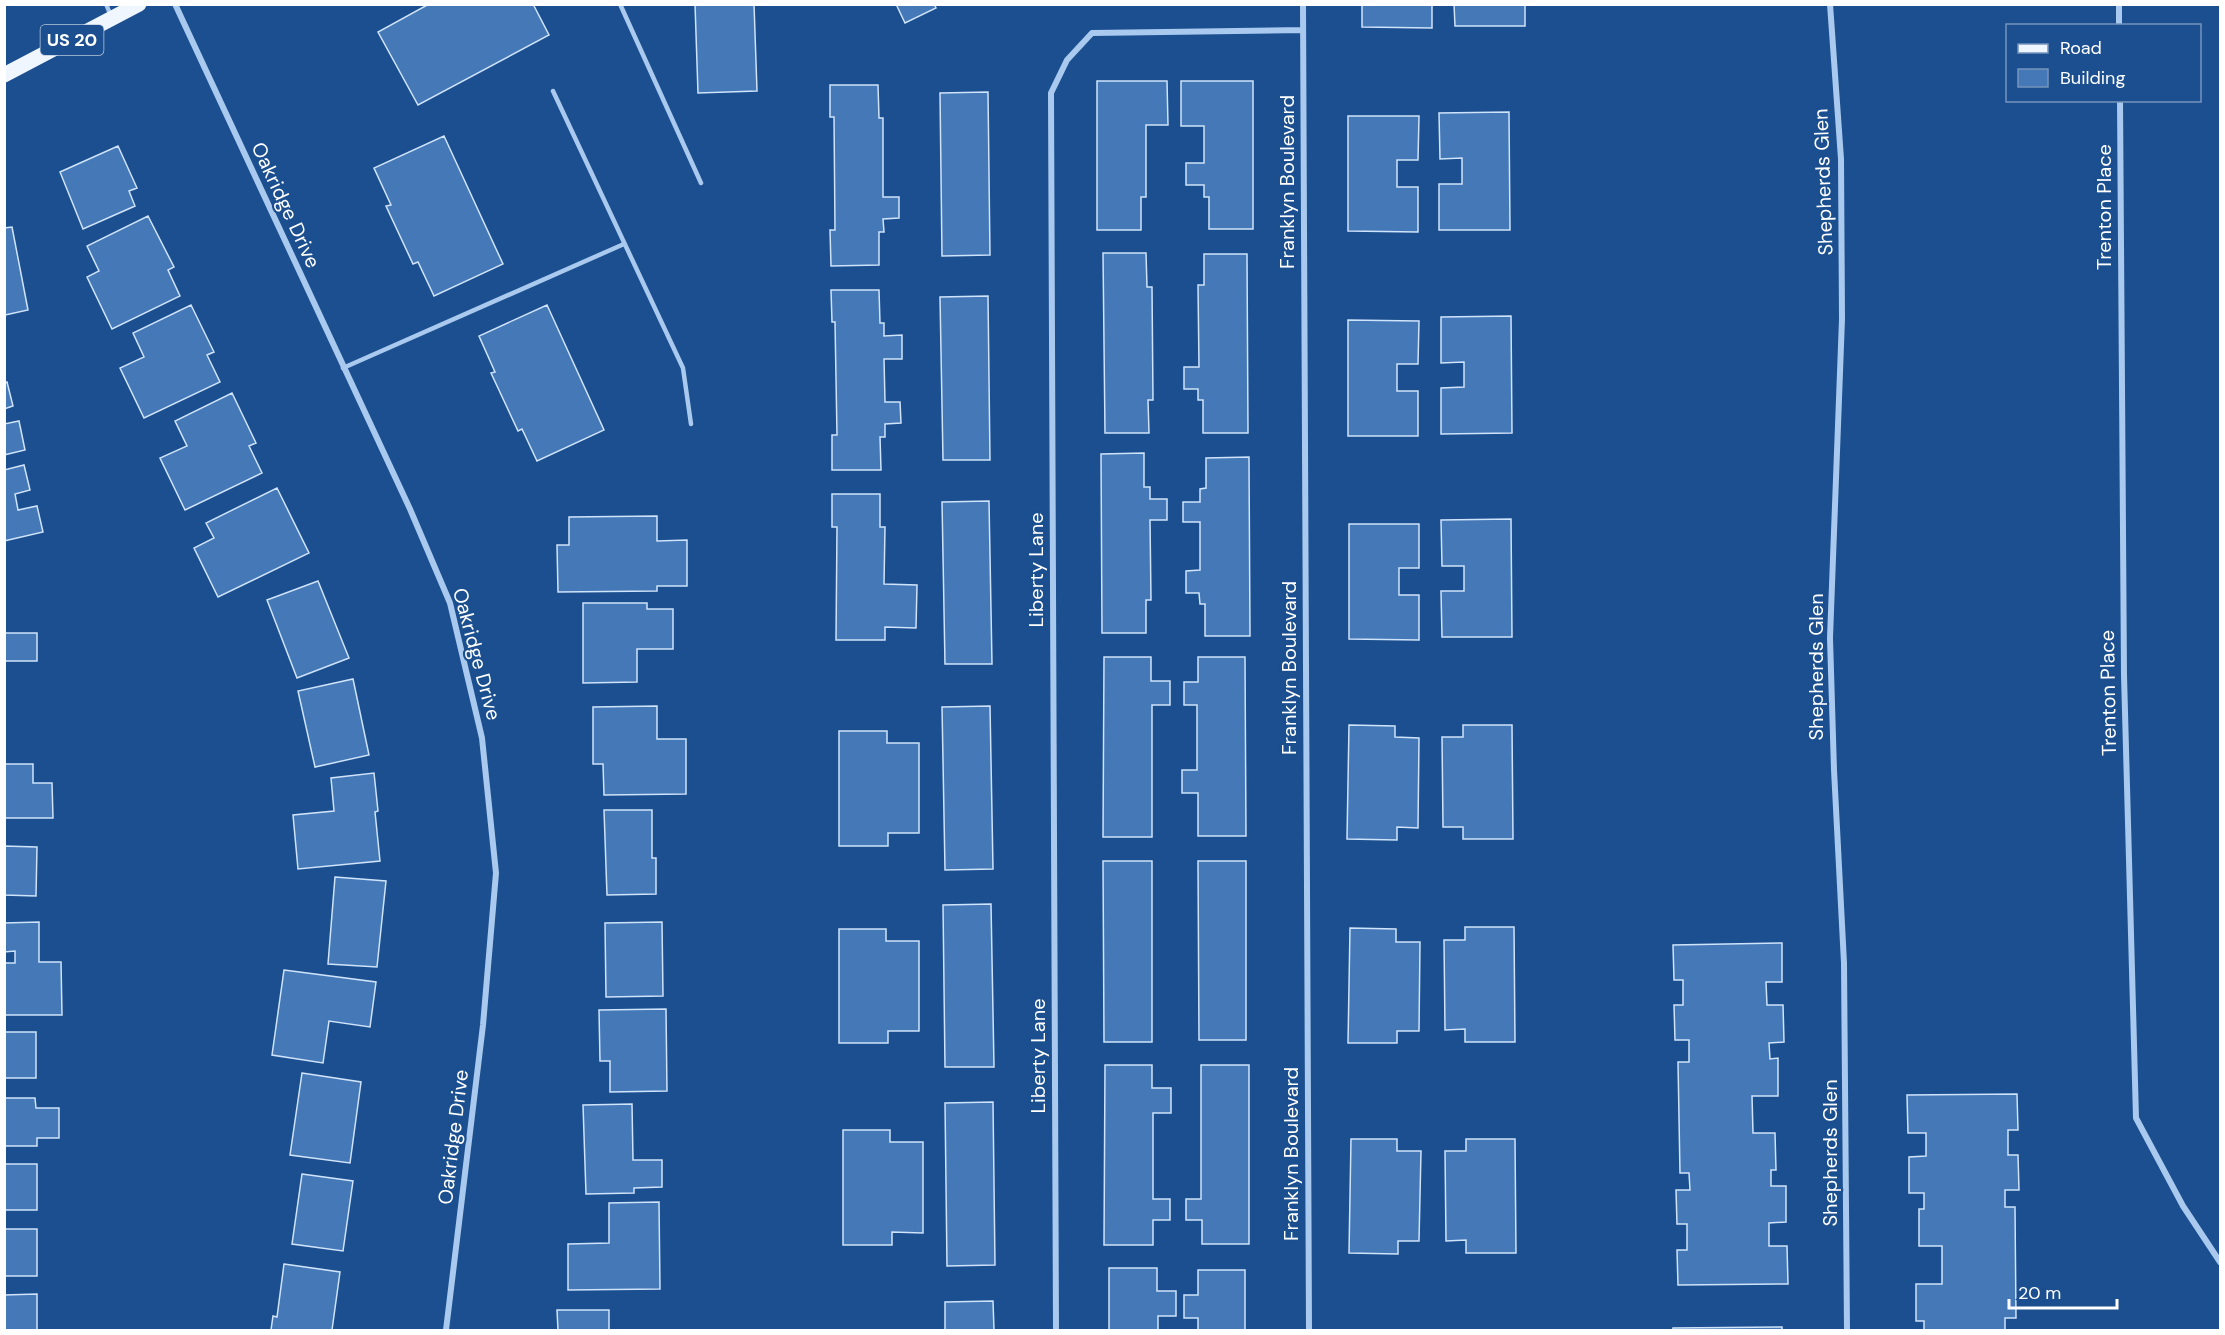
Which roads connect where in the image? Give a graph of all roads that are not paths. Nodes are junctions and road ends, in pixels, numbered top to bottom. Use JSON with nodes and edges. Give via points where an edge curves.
{"nodes":[{"id":1,"x":139,"y":4,"type":"edge"},
{"id":2,"x":175,"y":4,"type":"edge"},
{"id":3,"x":620,"y":4,"type":"edge"},
{"id":4,"x":1303,"y":4,"type":"edge"},
{"id":5,"x":1830,"y":4,"type":"edge"},
{"id":6,"x":2119,"y":4,"type":"edge"},
{"id":7,"x":109,"y":11,"type":"edge"},
{"id":8,"x":2120,"y":24,"type":"edge"},
{"id":9,"x":1303,"y":30,"type":"junction"},
{"id":10,"x":4,"y":75,"type":"edge"},
{"id":11,"x":553,"y":92,"type":"dead end"},
{"id":12,"x":2120,"y":102,"type":"edge"},
{"id":13,"x":701,"y":183,"type":"dead end"},
{"id":14,"x":624,"y":243,"type":"junction"},
{"id":15,"x":343,"y":368,"type":"junction"},
{"id":16,"x":691,"y":424,"type":"dead end"},
{"id":17,"x":2220,"y":1262,"type":"edge"},
{"id":18,"x":446,"y":1330,"type":"edge"},
{"id":19,"x":1056,"y":1330,"type":"edge"},
{"id":20,"x":1309,"y":1330,"type":"edge"},
{"id":21,"x":1847,"y":1330,"type":"edge"}],
"edges":[{"from":1,"to":7,"type":"main road","number":"US 20"},
{"from":2,"to":15,"type":"street","name":"Oakridge Drive"},
{"from":3,"to":13,"type":"lane"},
{"from":4,"to":9,"type":"street","name":"Franklyn Boulevard"},
{"from":5,"to":21,"type":"street","name":"Shepherds Glen","via":[[1841,159],[1842,319],[1830,638],[1844,963]]},
{"from":6,"to":8,"type":"street"},
{"from":7,"to":10,"type":"main road","number":"US 20"},
{"from":9,"to":19,"type":"street","name":"Liberty Lane","via":[[1092,33],[1067,60],[1051,93]]},
{"from":9,"to":20,"type":"street","name":"Franklyn Boulevard"},
{"from":11,"to":14,"type":"lane"},
{"from":12,"to":17,"type":"street","name":"Trenton Place","via":[[2124,675],[2136,1118],[2183,1206]]},
{"from":14,"to":15,"type":"lane"},
{"from":14,"to":16,"type":"lane","via":[[683,368]]},
{"from":15,"to":18,"type":"street","name":"Oakridge Drive","via":[[450,603],[482,738],[496,873],[483,1025]]}]}
